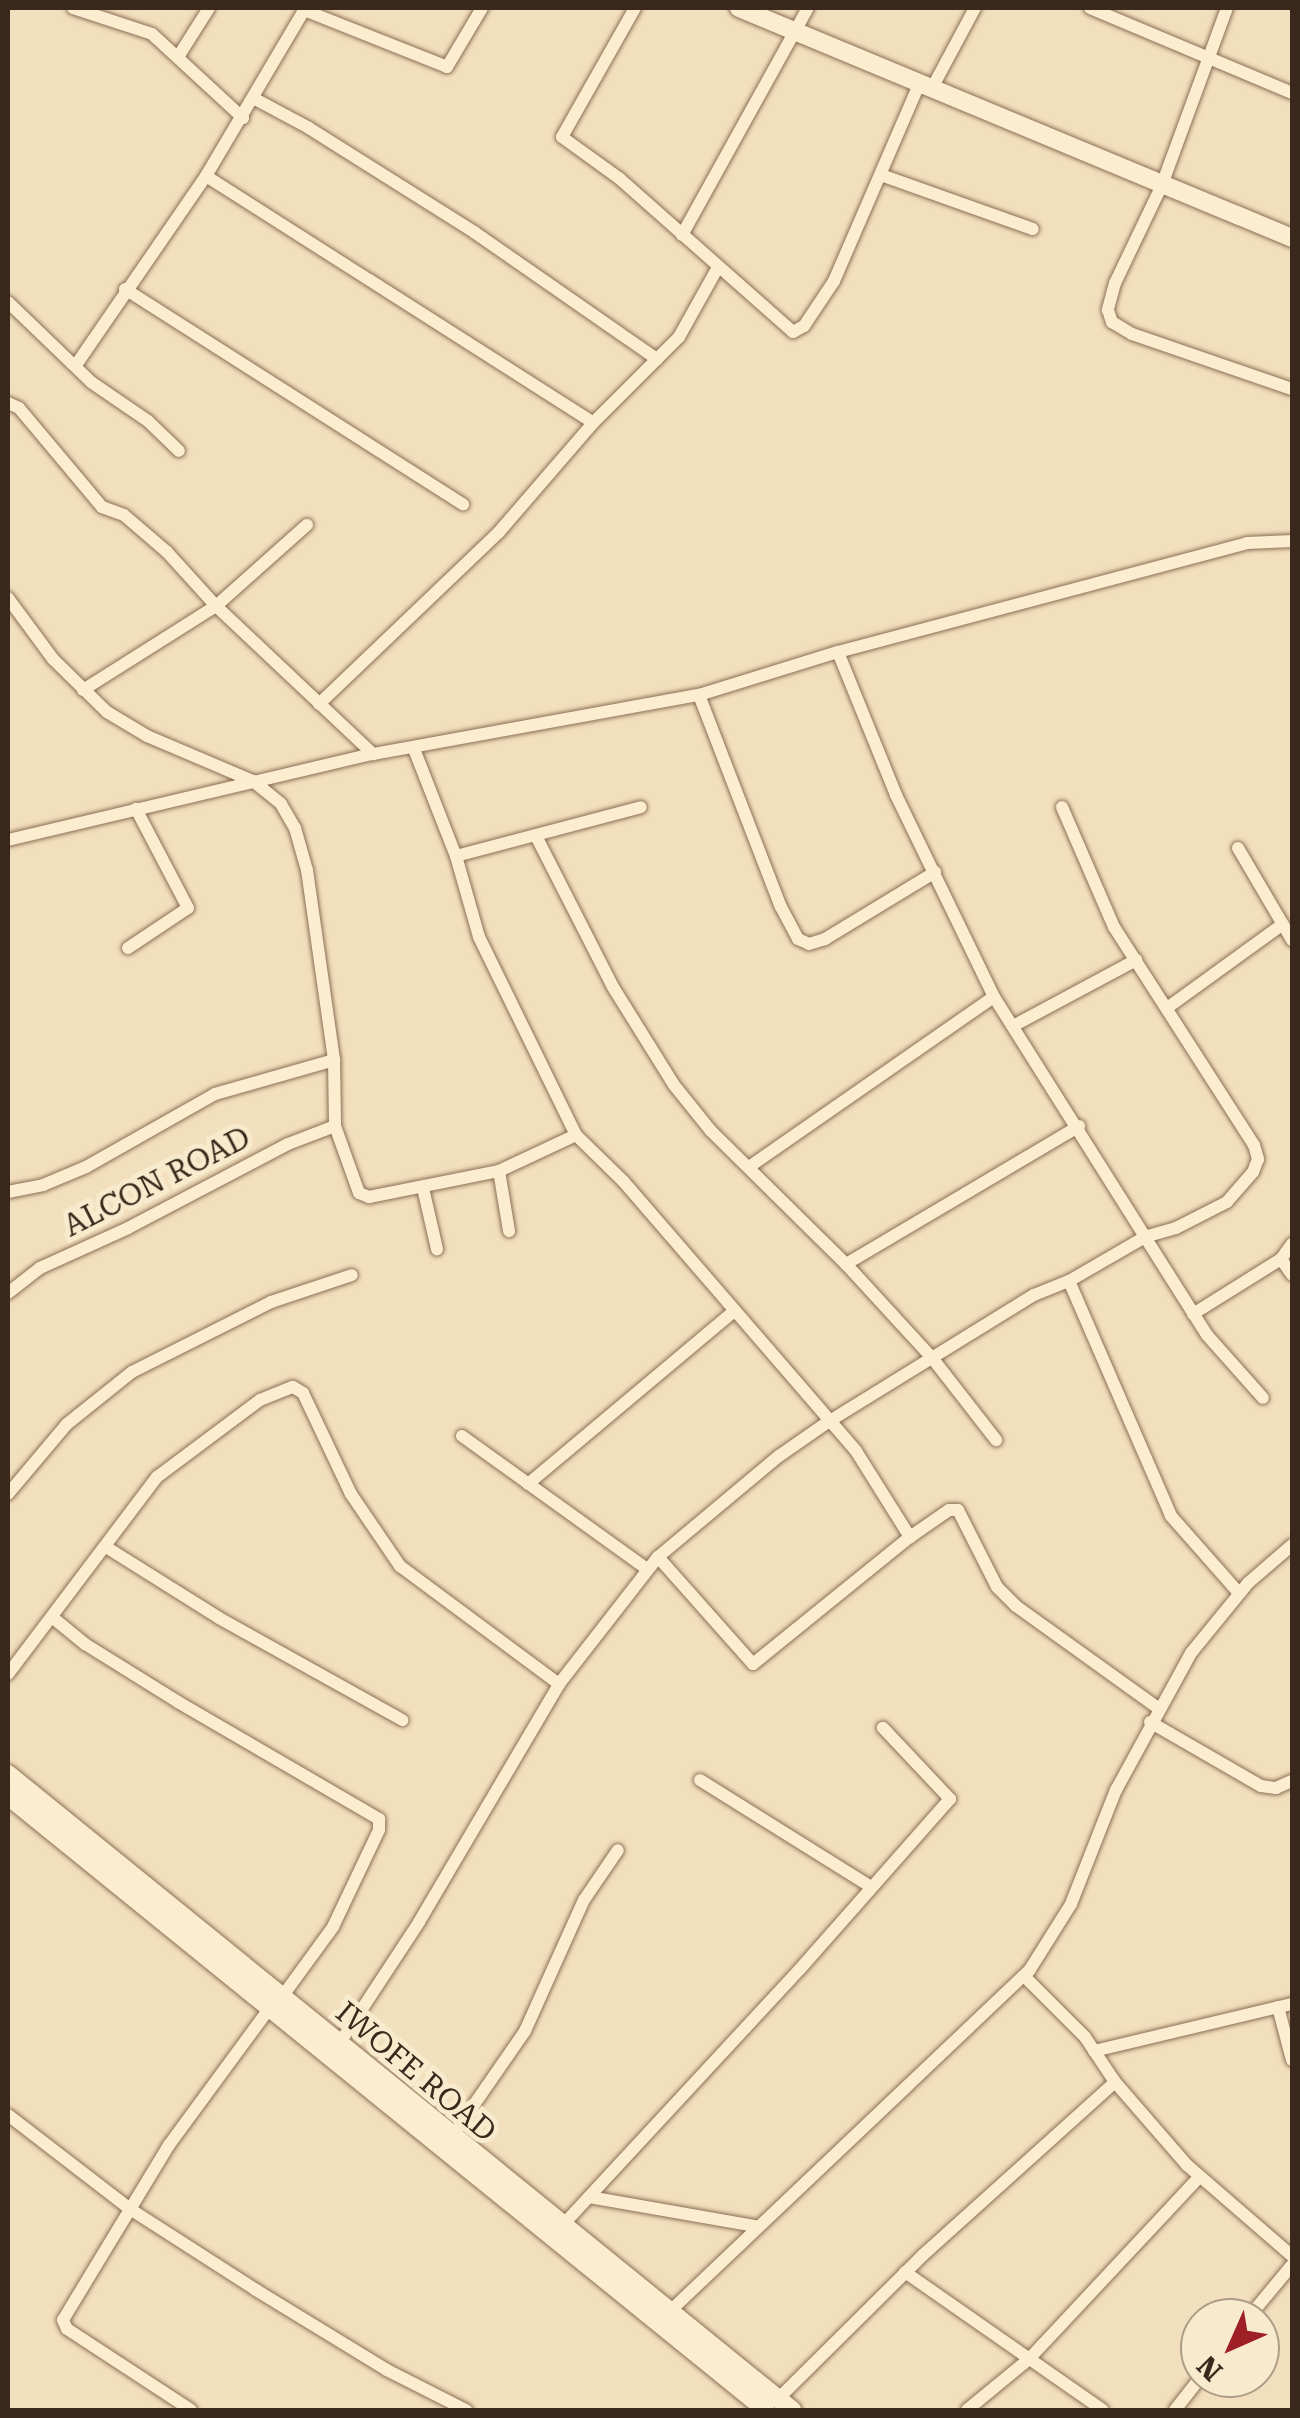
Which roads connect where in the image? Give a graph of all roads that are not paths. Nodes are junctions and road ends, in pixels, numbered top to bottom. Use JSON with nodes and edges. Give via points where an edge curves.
{"nodes":[{"id":1,"x":73,"y":8,"type":"edge"},
{"id":2,"x":209,"y":8,"type":"edge"},
{"id":3,"x":482,"y":8,"type":"edge"},
{"id":4,"x":636,"y":8,"type":"edge"},
{"id":5,"x":739,"y":8,"type":"edge"},
{"id":6,"x":808,"y":8,"type":"edge"},
{"id":7,"x":975,"y":8,"type":"edge"},
{"id":8,"x":1090,"y":8,"type":"edge"},
{"id":9,"x":1227,"y":8,"type":"edge"},
{"id":10,"x":793,"y":31,"type":"junction"},
{"id":11,"x":178,"y":56,"type":"junction"},
{"id":12,"x":1211,"y":58,"type":"junction"},
{"id":13,"x":925,"y":87,"type":"junction"},
{"id":14,"x":1292,"y":93,"type":"edge"},
{"id":15,"x":255,"y":99,"type":"junction"},
{"id":16,"x":243,"y":118,"type":"junction"},
{"id":17,"x":881,"y":175,"type":"junction"},
{"id":18,"x":206,"y":176,"type":"junction"},
{"id":19,"x":1162,"y":185,"type":"junction"},
{"id":20,"x":1034,"y":229,"type":"dead end"},
{"id":21,"x":682,"y":235,"type":"junction"},
{"id":22,"x":1292,"y":238,"type":"edge"},
{"id":23,"x":717,"y":269,"type":"junction"},
{"id":24,"x":125,"y":289,"type":"junction"},
{"id":25,"x":8,"y":302,"type":"edge"},
{"id":26,"x":657,"y":359,"type":"junction"},
{"id":27,"x":76,"y":365,"type":"junction"},
{"id":28,"x":1292,"y":388,"type":"edge"},
{"id":29,"x":8,"y":403,"type":"edge"},
{"id":30,"x":592,"y":423,"type":"junction"},
{"id":31,"x":179,"y":451,"type":"dead end"},
{"id":32,"x":463,"y":504,"type":"dead end"},
{"id":33,"x":307,"y":525,"type":"dead end"},
{"id":34,"x":1292,"y":541,"type":"edge"},
{"id":35,"x":8,"y":598,"type":"edge"},
{"id":36,"x":216,"y":606,"type":"junction"},
{"id":37,"x":838,"y":652,"type":"junction"},
{"id":38,"x":83,"y":690,"type":"junction"},
{"id":39,"x":699,"y":695,"type":"junction"},
{"id":40,"x":320,"y":704,"type":"junction"},
{"id":41,"x":414,"y":749,"type":"junction"},
{"id":42,"x":373,"y":754,"type":"junction"},
{"id":43,"x":254,"y":781,"type":"junction"},
{"id":44,"x":641,"y":807,"type":"dead end"},
{"id":45,"x":1062,"y":807,"type":"dead end"},
{"id":46,"x":136,"y":809,"type":"junction"},
{"id":47,"x":536,"y":836,"type":"junction"},
{"id":48,"x":8,"y":840,"type":"edge"},
{"id":49,"x":1238,"y":848,"type":"dead end"},
{"id":50,"x":456,"y":856,"type":"junction"},
{"id":51,"x":935,"y":872,"type":"junction"},
{"id":52,"x":1282,"y":924,"type":"junction"},
{"id":53,"x":1292,"y":940,"type":"edge"},
{"id":54,"x":128,"y":948,"type":"dead end"},
{"id":55,"x":1136,"y":960,"type":"junction"},
{"id":56,"x":994,"y":997,"type":"junction"},
{"id":57,"x":1167,"y":1008,"type":"junction"},
{"id":58,"x":1013,"y":1026,"type":"junction"},
{"id":59,"x":334,"y":1060,"type":"junction"},
{"id":60,"x":335,"y":1126,"type":"junction"},
{"id":61,"x":1079,"y":1126,"type":"junction"},
{"id":62,"x":576,"y":1135,"type":"junction"},
{"id":63,"x":749,"y":1167,"type":"junction"},
{"id":64,"x":499,"y":1170,"type":"junction"},
{"id":65,"x":423,"y":1188,"type":"junction"},
{"id":66,"x":8,"y":1192,"type":"edge"},
{"id":67,"x":509,"y":1232,"type":"dead end"},
{"id":68,"x":1145,"y":1237,"type":"junction"},
{"id":69,"x":1292,"y":1244,"type":"edge"},
{"id":70,"x":437,"y":1249,"type":"dead end"},
{"id":71,"x":1282,"y":1259,"type":"junction"},
{"id":72,"x":846,"y":1264,"type":"junction"},
{"id":73,"x":352,"y":1275,"type":"dead end"},
{"id":74,"x":1292,"y":1275,"type":"edge"},
{"id":75,"x":1068,"y":1281,"type":"junction"},
{"id":76,"x":8,"y":1293,"type":"edge"},
{"id":77,"x":734,"y":1311,"type":"junction"},
{"id":78,"x":1194,"y":1314,"type":"junction"},
{"id":79,"x":933,"y":1359,"type":"junction"},
{"id":80,"x":1262,"y":1398,"type":"dead end"},
{"id":81,"x":828,"y":1422,"type":"junction"},
{"id":82,"x":462,"y":1436,"type":"dead end"},
{"id":83,"x":996,"y":1440,"type":"dead end"},
{"id":84,"x":528,"y":1484,"type":"junction"},
{"id":85,"x":8,"y":1494,"type":"edge"},
{"id":86,"x":910,"y":1537,"type":"junction"},
{"id":87,"x":1292,"y":1545,"type":"edge"},
{"id":88,"x":106,"y":1547,"type":"junction"},
{"id":89,"x":658,"y":1557,"type":"junction"},
{"id":90,"x":647,"y":1569,"type":"junction"},
{"id":91,"x":1239,"y":1593,"type":"junction"},
{"id":92,"x":52,"y":1617,"type":"junction"},
{"id":93,"x":8,"y":1674,"type":"edge"},
{"id":94,"x":559,"y":1684,"type":"junction"},
{"id":95,"x":1158,"y":1708,"type":"junction"},
{"id":96,"x":402,"y":1720,"type":"dead end"},
{"id":97,"x":1150,"y":1722,"type":"junction"},
{"id":98,"x":883,"y":1728,"type":"dead end"},
{"id":99,"x":8,"y":1774,"type":"edge"},
{"id":100,"x":700,"y":1780,"type":"dead end"},
{"id":101,"x":1292,"y":1781,"type":"edge"},
{"id":102,"x":8,"y":1796,"type":"edge"},
{"id":103,"x":618,"y":1850,"type":"dead end"},
{"id":104,"x":872,"y":1887,"type":"junction"},
{"id":105,"x":1024,"y":1976,"type":"junction"},
{"id":106,"x":275,"y":2004,"type":"junction"},
{"id":107,"x":1285,"y":2006,"type":"edge"},
{"id":108,"x":339,"y":2044,"type":"junction"},
{"id":109,"x":1094,"y":2051,"type":"junction"},
{"id":110,"x":1292,"y":2060,"type":"edge"},
{"id":111,"x":1115,"y":2082,"type":"junction"},
{"id":112,"x":8,"y":2115,"type":"edge"},
{"id":113,"x":451,"y":2138,"type":"junction"},
{"id":114,"x":1200,"y":2176,"type":"junction"},
{"id":115,"x":590,"y":2197,"type":"junction"},
{"id":116,"x":130,"y":2208,"type":"junction"},
{"id":117,"x":756,"y":2226,"type":"junction"},
{"id":118,"x":561,"y":2227,"type":"junction"},
{"id":119,"x":1292,"y":2256,"type":"edge"},
{"id":120,"x":1292,"y":2265,"type":"edge"},
{"id":121,"x":906,"y":2272,"type":"junction"},
{"id":122,"x":1265,"y":2298,"type":"edge"},
{"id":123,"x":668,"y":2314,"type":"junction"},
{"id":124,"x":1029,"y":2359,"type":"junction"},
{"id":125,"x":778,"y":2407,"type":"edge"},
{"id":126,"x":1097,"y":2409,"type":"edge"},
{"id":127,"x":191,"y":2410,"type":"edge"},
{"id":128,"x":466,"y":2410,"type":"edge"},
{"id":129,"x":967,"y":2410,"type":"edge"}],
"edges":[{"from":1,"to":11,"type":"street","via":[[133,25]]},
{"from":2,"to":11,"type":"street"},
{"from":3,"to":15,"type":"street","via":[[447,67],[304,10]]},
{"from":4,"to":21,"type":"street","via":[[562,137]]},
{"from":5,"to":10,"type":"street"},
{"from":6,"to":10,"type":"street"},
{"from":7,"to":13,"type":"street"},
{"from":8,"to":12,"type":"street"},
{"from":9,"to":12,"type":"street"},
{"from":10,"to":13,"type":"street"},
{"from":10,"to":21,"type":"street"},
{"from":11,"to":16,"type":"street"},
{"from":12,"to":14,"type":"street"},
{"from":12,"to":19,"type":"street"},
{"from":13,"to":17,"type":"street"},
{"from":13,"to":19,"type":"street"},
{"from":15,"to":16,"type":"street"},
{"from":15,"to":26,"type":"street","via":[[474,232]]},
{"from":16,"to":18,"type":"street"},
{"from":17,"to":20,"type":"street"},
{"from":17,"to":23,"type":"street","via":[[834,281],[801,330],[793,332]]},
{"from":18,"to":24,"type":"street"},
{"from":18,"to":30,"type":"street"},
{"from":19,"to":22,"type":"street"},
{"from":19,"to":28,"type":"street","via":[[1116,283],[1108,310],[1112,322]]},
{"from":21,"to":23,"type":"street"},
{"from":23,"to":26,"type":"street","via":[[700,306]]},
{"from":24,"to":27,"type":"street"},
{"from":24,"to":32,"type":"street"},
{"from":25,"to":27,"type":"street"},
{"from":26,"to":30,"type":"street"},
{"from":27,"to":31,"type":"street"},
{"from":29,"to":36,"type":"street","via":[[102,507],[134,522]]},
{"from":30,"to":40,"type":"street","via":[[499,532]]},
{"from":33,"to":36,"type":"street"},
{"from":34,"to":37,"type":"street","via":[[1247,543]]},
{"from":35,"to":38,"type":"street"},
{"from":36,"to":38,"type":"street"},
{"from":36,"to":40,"type":"street"},
{"from":37,"to":39,"type":"street"},
{"from":37,"to":51,"type":"street"},
{"from":38,"to":43,"type":"street","via":[[146,736]]},
{"from":39,"to":41,"type":"street"},
{"from":39,"to":51,"type":"street","via":[[798,939],[825,939]]},
{"from":40,"to":42,"type":"street"},
{"from":41,"to":42,"type":"street"},
{"from":41,"to":50,"type":"street"},
{"from":42,"to":43,"type":"street"},
{"from":43,"to":46,"type":"street"},
{"from":43,"to":59,"type":"street","via":[[281,804],[301,849]]},
{"from":44,"to":47,"type":"street"},
{"from":45,"to":55,"type":"street","via":[[1105,910]]},
{"from":46,"to":48,"type":"street"},
{"from":46,"to":54,"type":"street","via":[[188,908]]},
{"from":47,"to":50,"type":"street"},
{"from":47,"to":63,"type":"street","via":[[648,1048],[711,1132]]},
{"from":49,"to":52,"type":"street"},
{"from":50,"to":62,"type":"street","via":[[478,936]]},
{"from":51,"to":56,"type":"street"},
{"from":52,"to":53,"type":"street"},
{"from":52,"to":57,"type":"street"},
{"from":55,"to":57,"type":"street"},
{"from":55,"to":58,"type":"street"},
{"from":56,"to":58,"type":"street"},
{"from":56,"to":63,"type":"street"},
{"from":57,"to":68,"type":"street","via":[[1258,1159],[1226,1202]]},
{"from":58,"to":61,"type":"street"},
{"from":59,"to":60,"type":"street"},
{"from":59,"to":66,"type":"street","via":[[215,1094],[86,1167]]},
{"from":60,"to":65,"type":"street","via":[[364,1197]]},
{"from":60,"to":76,"type":"street","name":"ALCON ROAD","via":[[40,1268]]},
{"from":61,"to":68,"type":"street"},
{"from":61,"to":72,"type":"street"},
{"from":62,"to":64,"type":"street"},
{"from":62,"to":77,"type":"street"},
{"from":63,"to":72,"type":"street"},
{"from":64,"to":65,"type":"street"},
{"from":64,"to":67,"type":"street"},
{"from":65,"to":70,"type":"street"},
{"from":68,"to":75,"type":"street"},
{"from":68,"to":78,"type":"street"},
{"from":69,"to":71,"type":"street"},
{"from":71,"to":74,"type":"street"},
{"from":71,"to":78,"type":"street"},
{"from":72,"to":79,"type":"street"},
{"from":73,"to":85,"type":"street","via":[[271,1302],[132,1372],[67,1424]]},
{"from":75,"to":79,"type":"street"},
{"from":75,"to":91,"type":"street","via":[[1172,1516]]},
{"from":77,"to":81,"type":"street"},
{"from":77,"to":84,"type":"street"},
{"from":78,"to":80,"type":"street"},
{"from":79,"to":81,"type":"street"},
{"from":79,"to":83,"type":"street"},
{"from":81,"to":86,"type":"street","via":[[856,1451]]},
{"from":81,"to":89,"type":"street"},
{"from":82,"to":84,"type":"street"},
{"from":84,"to":90,"type":"street"},
{"from":86,"to":89,"type":"street","via":[[753,1664]]},
{"from":86,"to":95,"type":"street","via":[[958,1510],[998,1587],[1016,1606]]},
{"from":87,"to":91,"type":"street"},
{"from":88,"to":92,"type":"street"},
{"from":88,"to":94,"type":"street","via":[[168,1467],[260,1400],[298,1388],[351,1494],[400,1566]]},
{"from":88,"to":96,"type":"street"},
{"from":89,"to":90,"type":"street"},
{"from":90,"to":94,"type":"street"},
{"from":91,"to":95,"type":"street"},
{"from":92,"to":93,"type":"street"},
{"from":92,"to":106,"type":"street","via":[[178,1702],[379,1819],[333,1927]]},
{"from":94,"to":108,"type":"street"},
{"from":95,"to":97,"type":"street"},
{"from":97,"to":101,"type":"street","via":[[1261,1786]]},
{"from":97,"to":105,"type":"street","via":[[1070,1904]]},
{"from":98,"to":104,"type":"street","via":[[950,1799]]},
{"from":99,"to":106,"type":"street","name":"IWOFE ROAD"},
{"from":100,"to":104,"type":"street"},
{"from":102,"to":106,"type":"street","name":"IWOFE ROAD"},
{"from":103,"to":113,"type":"street","via":[[584,1900],[526,2031]]},
{"from":104,"to":115,"type":"street"},
{"from":105,"to":109,"type":"street"},
{"from":105,"to":117,"type":"street"},
{"from":106,"to":108,"type":"street","name":"IWOFE ROAD"},
{"from":106,"to":116,"type":"street","via":[[204,2093]]},
{"from":106,"to":125,"type":"street","name":"IWOFE ROAD"},
{"from":107,"to":109,"type":"street"},
{"from":107,"to":110,"type":"street"},
{"from":108,"to":113,"type":"street","name":"IWOFE ROAD"},
{"from":109,"to":111,"type":"street"},
{"from":111,"to":114,"type":"street"},
{"from":111,"to":121,"type":"street"},
{"from":112,"to":116,"type":"street"},
{"from":113,"to":118,"type":"street","name":"IWOFE ROAD"},
{"from":114,"to":119,"type":"street"},
{"from":114,"to":124,"type":"street"},
{"from":115,"to":117,"type":"street"},
{"from":115,"to":118,"type":"street"},
{"from":116,"to":127,"type":"street","via":[[63,2320],[67,2329]]},
{"from":116,"to":128,"type":"street","via":[[387,2370]]},
{"from":117,"to":123,"type":"street"},
{"from":118,"to":123,"type":"street","name":"IWOFE ROAD"},
{"from":120,"to":122,"type":"street"},
{"from":121,"to":124,"type":"street"},
{"from":121,"to":125,"type":"street"},
{"from":123,"to":125,"type":"street","name":"IWOFE ROAD"},
{"from":124,"to":126,"type":"street"},
{"from":124,"to":129,"type":"street"}]}
